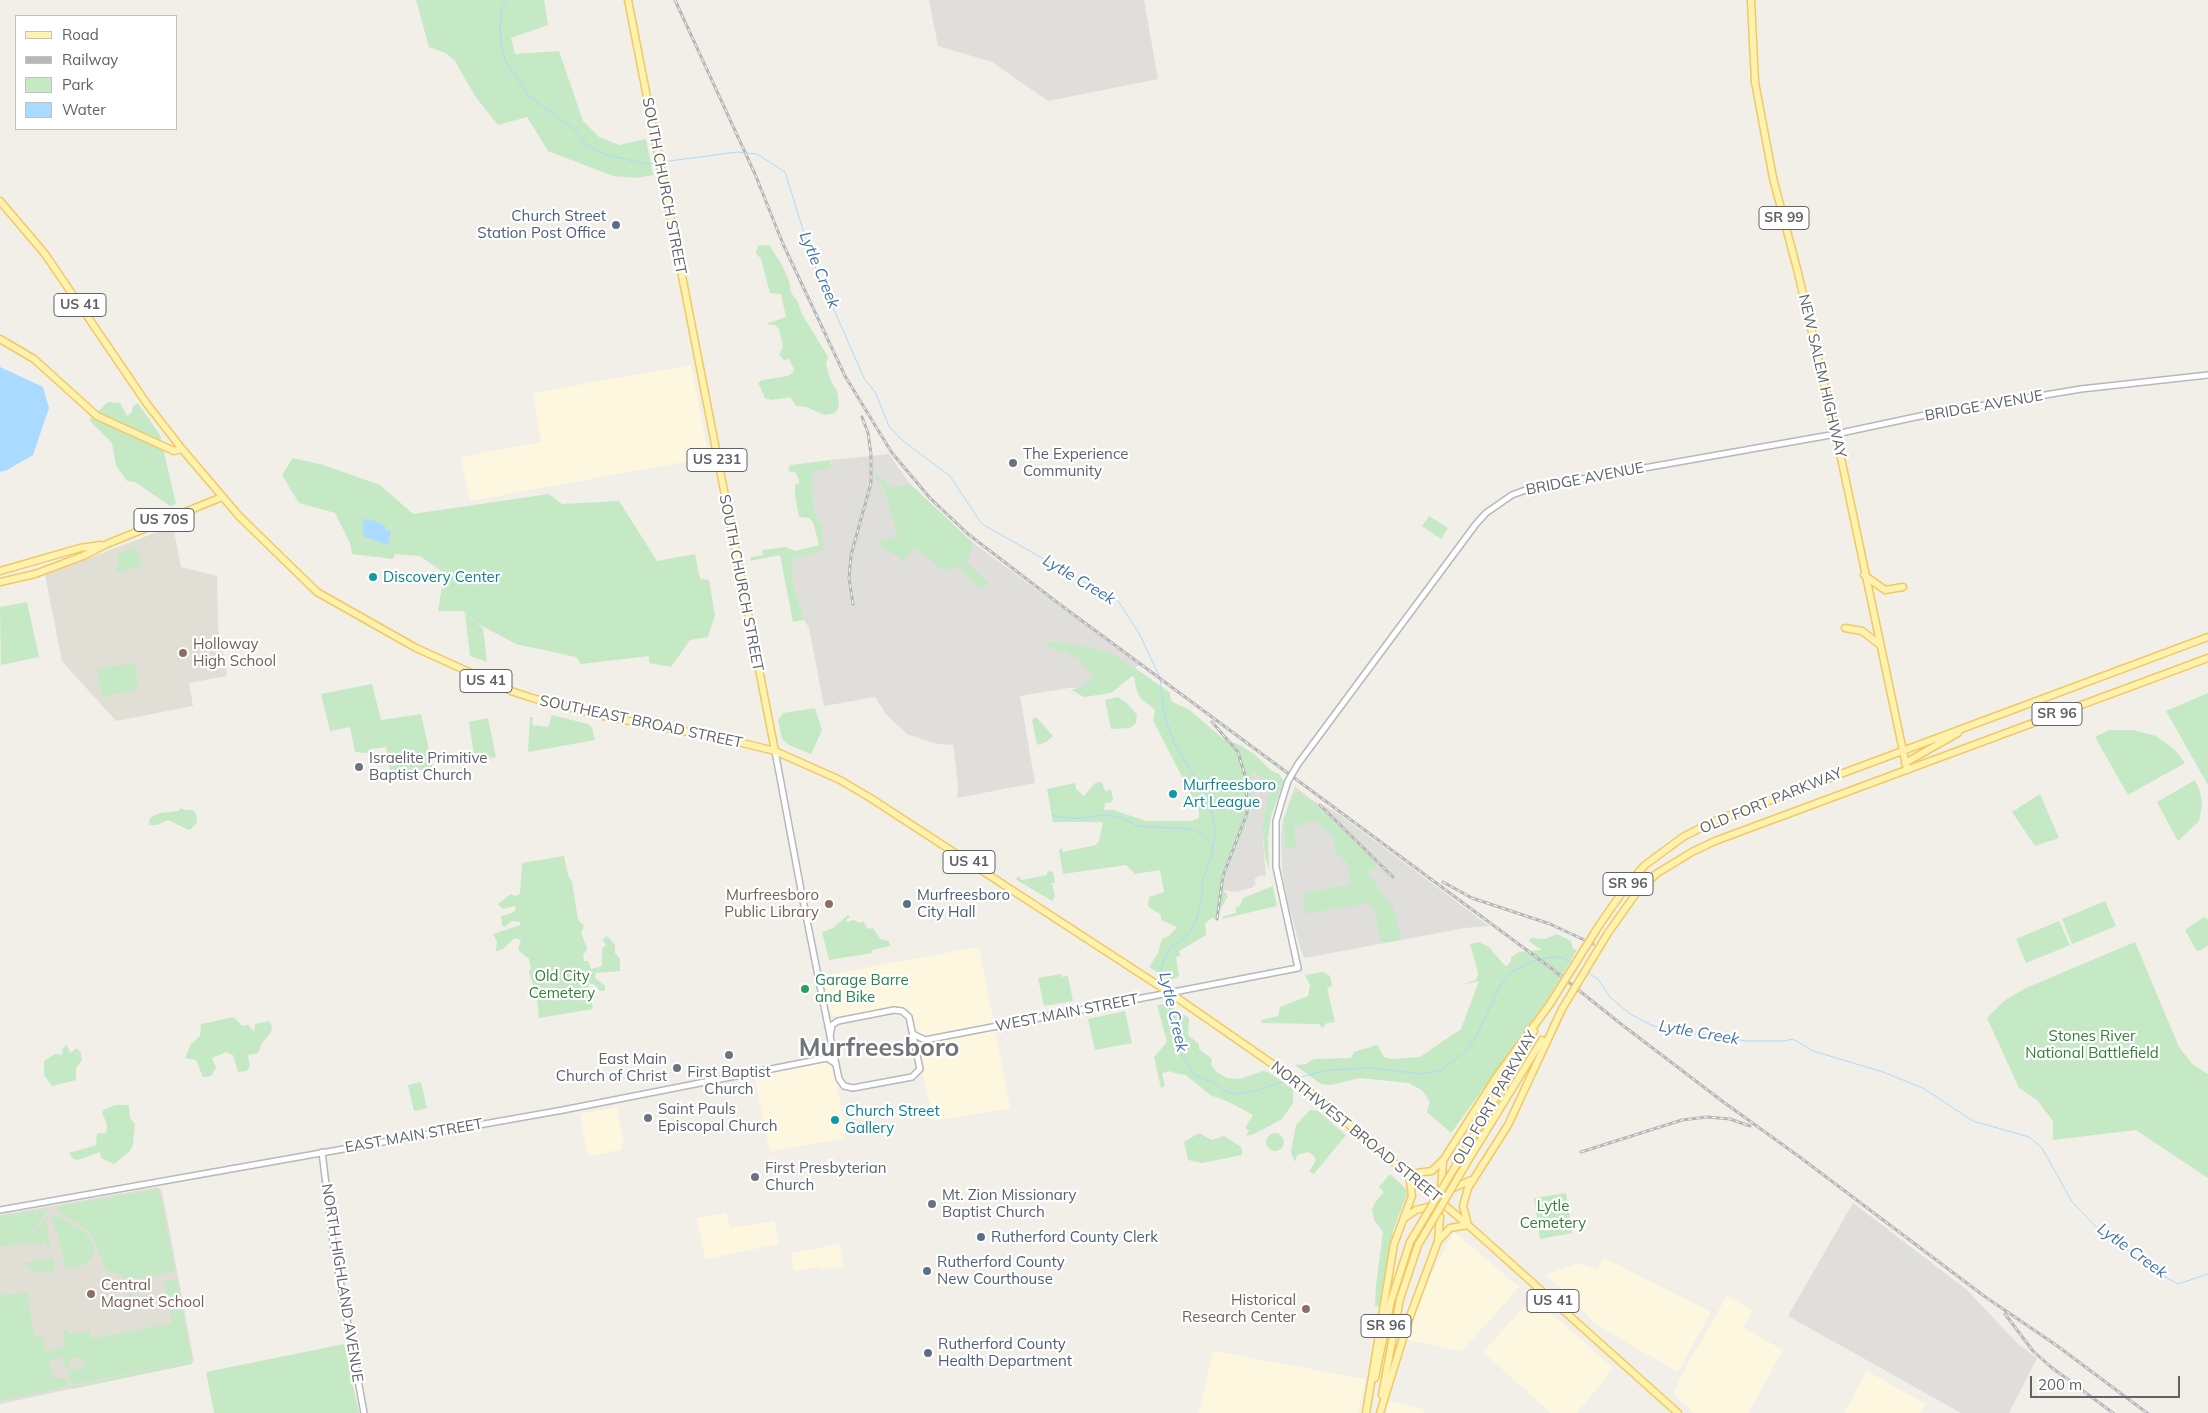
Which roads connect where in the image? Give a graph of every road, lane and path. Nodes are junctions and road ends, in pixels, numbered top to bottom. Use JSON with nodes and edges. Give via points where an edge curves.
{"nodes":[{"id":1,"x":628,"y":0,"type":"edge"},
{"id":2,"x":1750,"y":0,"type":"edge"},
{"id":3,"x":0,"y":202,"type":"edge"},
{"id":4,"x":0,"y":339,"type":"edge"},
{"id":5,"x":2208,"y":375,"type":"edge"},
{"id":6,"x":1836,"y":434,"type":"junction"},
{"id":7,"x":182,"y":449,"type":"junction"},
{"id":8,"x":222,"y":497,"type":"junction"},
{"id":9,"x":107,"y":544,"type":"junction"},
{"id":10,"x":0,"y":571,"type":"edge"},
{"id":11,"x":1864,"y":574,"type":"junction"},
{"id":12,"x":0,"y":582,"type":"edge"},
{"id":13,"x":1903,"y":587,"type":"dead end"},
{"id":14,"x":1845,"y":628,"type":"dead end"},
{"id":15,"x":2208,"y":637,"type":"edge"},
{"id":16,"x":1880,"y":645,"type":"junction"},
{"id":17,"x":2208,"y":658,"type":"edge"},
{"id":18,"x":1972,"y":724,"type":"junction"},
{"id":19,"x":1902,"y":750,"type":"junction"},
{"id":20,"x":774,"y":752,"type":"junction"},
{"id":21,"x":1906,"y":767,"type":"junction"},
{"id":22,"x":1298,"y":968,"type":"joint"},
{"id":23,"x":1170,"y":993,"type":"junction"},
{"id":24,"x":1550,"y":1004,"type":"junction"},
{"id":25,"x":1562,"y":1009,"type":"junction"},
{"id":26,"x":912,"y":1034,"type":"junction"},
{"id":27,"x":830,"y":1036,"type":"junction"},
{"id":28,"x":925,"y":1040,"type":"junction"},
{"id":29,"x":832,"y":1049,"type":"junction"},
{"id":30,"x":916,"y":1051,"type":"junction"},
{"id":31,"x":827,"y":1058,"type":"junction"},
{"id":32,"x":836,"y":1064,"type":"junction"},
{"id":33,"x":322,"y":1152,"type":"junction"},
{"id":34,"x":1444,"y":1159,"type":"junction"},
{"id":35,"x":1408,"y":1174,"type":"junction"},
{"id":36,"x":1474,"y":1178,"type":"junction"},
{"id":37,"x":1428,"y":1190,"type":"junction"},
{"id":38,"x":1441,"y":1191,"type":"junction"},
{"id":39,"x":1437,"y":1205,"type":"junction"},
{"id":40,"x":1447,"y":1207,"type":"junction"},
{"id":41,"x":0,"y":1210,"type":"edge"},
{"id":42,"x":1405,"y":1218,"type":"junction"},
{"id":43,"x":1468,"y":1225,"type":"junction"},
{"id":44,"x":1438,"y":1241,"type":"junction"},
{"id":45,"x":364,"y":1413,"type":"edge"},
{"id":46,"x":1367,"y":1413,"type":"edge"},
{"id":47,"x":1380,"y":1413,"type":"edge"},
{"id":48,"x":1678,"y":1413,"type":"edge"}],
"edges":[{"from":1,"to":20,"type":"main road","name":"SOUTH CHURCH STREET","number":"US 231"},
{"from":2,"to":6,"type":"main road","name":"NEW SALEM HIGHWAY","number":"SR 99","via":[[1755,82],[1763,128]]},
{"from":3,"to":7,"type":"main road","name":"SOUTHEAST BROAD STREET","number":"US 41","via":[[45,254],[147,404]]},
{"from":4,"to":7,"type":"main road","via":[[34,359],[97,416],[174,451]]},
{"from":5,"to":6,"type":"street","name":"BRIDGE AVENUE","via":[[2044,395]]},
{"from":6,"to":11,"type":"main road","name":"NEW SALEM HIGHWAY","number":"SR 99"},
{"from":6,"to":22,"type":"street","name":"BRIDGE AVENUE","bridge":true,"via":[[1530,488],[1500,502],[1476,524],[1288,781],[1276,821],[1276,867]]},
{"from":7,"to":8,"type":"main road","name":"SOUTHEAST BROAD STREET","number":"US 41"},
{"from":8,"to":9,"type":"main road","number":"US 70S"},
{"from":8,"to":20,"type":"main road","name":"SOUTHEAST BROAD STREET","number":"US 41","via":[[317,592],[416,648],[470,674],[559,706],[726,739]]},
{"from":9,"to":10,"type":"main road","number":"US 70S","via":[[80,548]]},
{"from":9,"to":12,"type":"main road","number":"US 70S","via":[[35,574]]},
{"from":11,"to":13,"type":"main road","via":[[1885,590]]},
{"from":11,"to":16,"type":"main road","name":"NEW SALEM HIGHWAY","number":"SR 99"},
{"from":14,"to":16,"type":"main road","via":[[1862,631]]},
{"from":15,"to":18,"type":"main road","name":"OLD FORT PARKWAY","number":"SR 96"},
{"from":16,"to":19,"type":"main road","name":"NEW SALEM HIGHWAY","number":"SR 99"},
{"from":17,"to":21,"type":"main road","name":"OLD FORT PARKWAY","number":"SR 96"},
{"from":18,"to":19,"type":"main road","name":"OLD FORT PARKWAY","number":"SR 96"},
{"from":18,"to":21,"type":"main road"},
{"from":19,"to":21,"type":"main road","number":"SR 99"},
{"from":19,"to":24,"type":"main road","name":"OLD FORT PARKWAY","number":"SR 96","bridge":true,"via":[[1715,821],[1683,837],[1645,865],[1626,887]]},
{"from":20,"to":23,"type":"main road","name":"NORTHWEST BROAD STREET","number":"US 41","via":[[842,781],[872,799]]},
{"from":20,"to":27,"type":"street","name":"SOUTH CHURCH STREET"},
{"from":21,"to":25,"type":"main road","name":"OLD FORT PARKWAY","number":"SR 96","bridge":true,"via":[[1715,841],[1656,874],[1637,892],[1608,933]]},
{"from":22,"to":23,"type":"street","name":"WEST MAIN STREET"},
{"from":23,"to":28,"type":"street","name":"WEST MAIN STREET"},
{"from":23,"to":35,"type":"main road","name":"NORTHWEST BROAD STREET","number":"US 41","via":[[1283,1070]]},
{"from":24,"to":34,"type":"main road","via":[[1497,1076]]},
{"from":24,"to":46,"type":"main road","name":"OLD FORT PARKWAY","number":"SR 96","bridge":true,"via":[[1410,1242],[1391,1301]]},
{"from":25,"to":36,"type":"main road","via":[[1508,1125]]},
{"from":25,"to":47,"type":"main road","name":"OLD FORT PARKWAY","number":"SR 96","bridge":true,"via":[[1418,1245],[1400,1299]]},
{"from":26,"to":27,"type":"street","via":[[910,1017],[894,1010],[838,1021],[832,1025]]},
{"from":26,"to":28,"type":"street"},
{"from":26,"to":30,"type":"street"},
{"from":27,"to":29,"type":"street","name":"SOUTH CHURCH STREET"},
{"from":28,"to":30,"type":"street"},
{"from":29,"to":31,"type":"street"},
{"from":29,"to":32,"type":"street"},
{"from":30,"to":32,"type":"street","via":[[920,1070],[912,1077],[853,1088],[844,1086],[839,1079]]},
{"from":31,"to":32,"type":"street"},
{"from":31,"to":33,"type":"street","name":"EAST MAIN STREET"},
{"from":33,"to":41,"type":"street","name":"EAST MAIN STREET"},
{"from":33,"to":45,"type":"street","name":"NORTH HIGHLAND AVENUE","via":[[333,1242]]},
{"from":34,"to":35,"type":"main road","via":[[1432,1171]]},
{"from":34,"to":38,"type":"main road"},
{"from":35,"to":37,"type":"main road","name":"NORTHWEST BROAD STREET","number":"US 41"},
{"from":35,"to":42,"type":"main road","via":[[1412,1192]]},
{"from":36,"to":38,"type":"main road","via":[[1461,1186]]},
{"from":36,"to":43,"type":"main road","via":[[1464,1201]]},
{"from":37,"to":38,"type":"main road"},
{"from":37,"to":39,"type":"main road"},
{"from":37,"to":40,"type":"main road","name":"NORTHWEST BROAD STREET","number":"US 41"},
{"from":38,"to":40,"type":"main road"},
{"from":39,"to":40,"type":"main road"},
{"from":39,"to":42,"type":"main road","via":[[1416,1210]]},
{"from":39,"to":44,"type":"main road","via":[[1440,1222]]},
{"from":40,"to":43,"type":"main road","name":"NORTHWEST BROAD STREET","number":"US 41"},
{"from":42,"to":46,"type":"main road","via":[[1394,1244]]},
{"from":43,"to":44,"type":"main road","via":[[1454,1226],[1445,1231]]},
{"from":43,"to":48,"type":"main road","name":"NORTHWEST BROAD STREET","number":"US 41"},
{"from":44,"to":47,"type":"main road","via":[[1408,1319]]}]}
